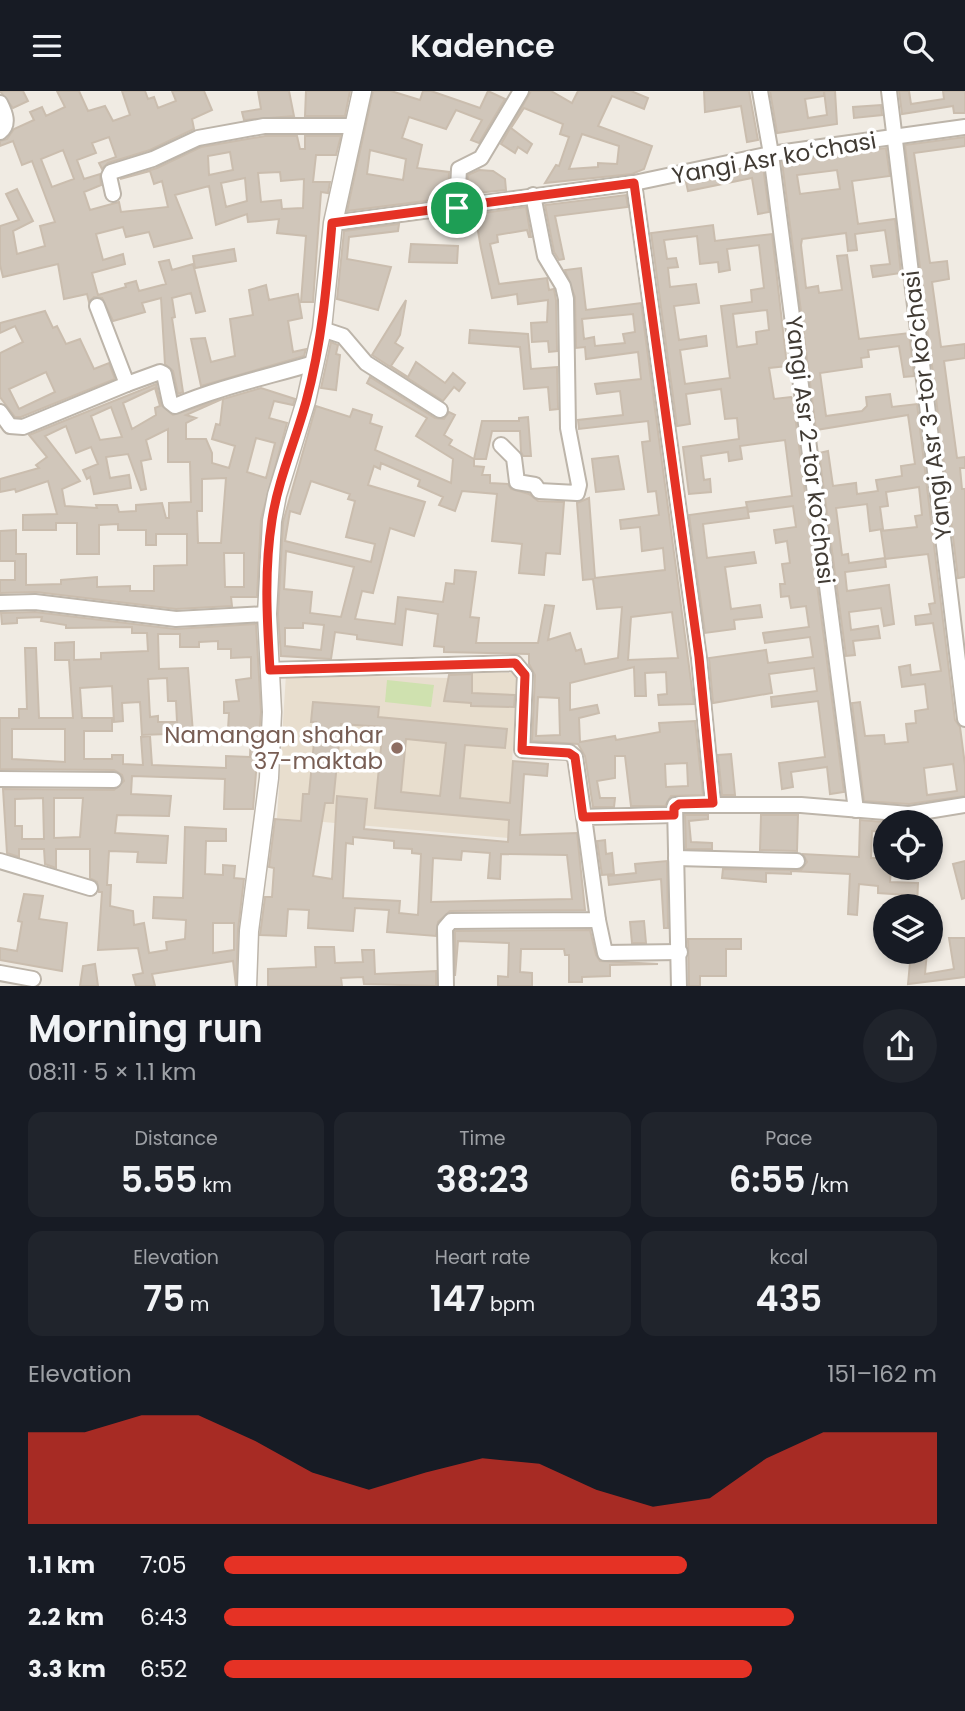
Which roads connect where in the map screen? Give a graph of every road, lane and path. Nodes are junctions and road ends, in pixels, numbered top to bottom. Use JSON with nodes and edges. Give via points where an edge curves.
{"nodes":[{"id":1,"x":362,"y":91,"type":"edge"},
{"id":2,"x":521,"y":91,"type":"edge"},
{"id":3,"x":760,"y":91,"type":"edge"},
{"id":4,"x":888,"y":91,"type":"edge"},
{"id":5,"x":0,"y":103,"type":"edge"},
{"id":6,"x":353,"y":126,"type":"junction"},
{"id":7,"x":965,"y":127,"type":"edge"},
{"id":8,"x":0,"y":132,"type":"edge"},
{"id":9,"x":895,"y":136,"type":"junction"},
{"id":10,"x":771,"y":154,"type":"junction"},
{"id":11,"x":634,"y":183,"type":"junction"},
{"id":12,"x":113,"y":194,"type":"dead end"},
{"id":13,"x":533,"y":195,"type":"junction"},
{"id":14,"x":457,"y":208,"type":"junction"},
{"id":15,"x":332,"y":223,"type":"junction"},
{"id":16,"x":97,"y":306,"type":"dead end"},
{"id":17,"x":322,"y":329,"type":"junction"},
{"id":18,"x":314,"y":363,"type":"junction"},
{"id":19,"x":127,"y":384,"type":"junction"},
{"id":20,"x":440,"y":410,"type":"dead end"},
{"id":21,"x":0,"y":412,"type":"edge"},
{"id":22,"x":501,"y":445,"type":"dead end"},
{"id":23,"x":0,"y":603,"type":"edge"},
{"id":24,"x":267,"y":614,"type":"junction"},
{"id":25,"x":270,"y":670,"type":"junction"},
{"id":26,"x":965,"y":719,"type":"edge"},
{"id":27,"x":0,"y":779,"type":"edge"},
{"id":28,"x":114,"y":780,"type":"dead end"},
{"id":29,"x":713,"y":803,"type":"junction"},
{"id":30,"x":965,"y":805,"type":"edge"},
{"id":31,"x":856,"y":810,"type":"junction"},
{"id":32,"x":674,"y":815,"type":"junction"},
{"id":33,"x":583,"y":817,"type":"junction"},
{"id":34,"x":676,"y":858,"type":"junction"},
{"id":35,"x":0,"y":861,"type":"edge"},
{"id":36,"x":797,"y":861,"type":"dead end"},
{"id":37,"x":90,"y":888,"type":"dead end"},
{"id":38,"x":598,"y":920,"type":"junction"},
{"id":39,"x":680,"y":952,"type":"junction"},
{"id":40,"x":0,"y":973,"type":"edge"},
{"id":41,"x":33,"y":979,"type":"dead end"},
{"id":42,"x":247,"y":986,"type":"edge"},
{"id":43,"x":446,"y":986,"type":"edge"},
{"id":44,"x":679,"y":986,"type":"edge"}],
"edges":[{"from":1,"to":6,"type":"street"},
{"from":2,"to":14,"type":"street","via":[[481,158],[459,169]]},
{"from":3,"to":10,"type":"street","name":"Yangi Asr 2-tor koʼchasi"},
{"from":4,"to":9,"type":"street","name":"Yangi Asr 3-tor koʼchasi"},
{"from":5,"to":8,"type":"street","via":[[6,119]]},
{"from":6,"to":12,"type":"street","via":[[264,126],[198,138],[111,172]]},
{"from":6,"to":15,"type":"street"},
{"from":7,"to":9,"type":"street","name":"Yangi Asr koʻchasi"},
{"from":9,"to":10,"type":"street","name":"Yangi Asr koʻchasi"},
{"from":9,"to":26,"type":"street","name":"Yangi Asr 3-tor koʼchasi"},
{"from":10,"to":11,"type":"street","name":"Yangi Asr koʻchasi"},
{"from":10,"to":31,"type":"street","name":"Yangi Asr 2-tor koʼchasi"},
{"from":11,"to":13,"type":"street","name":"Yangi Asr koʻchasi"},
{"from":11,"to":29,"type":"street","via":[[699,657]]},
{"from":13,"to":14,"type":"street","name":"Yangi Asr koʻchasi"},
{"from":13,"to":22,"type":"street","via":[[545,256],[566,299],[568,428],[577,493],[539,491],[535,485],[517,482],[514,459]]},
{"from":14,"to":15,"type":"street","name":"Yangi Asr koʻchasi"},
{"from":15,"to":17,"type":"street"},
{"from":16,"to":19,"type":"street"},
{"from":17,"to":18,"type":"street"},
{"from":17,"to":20,"type":"street","via":[[342,336],[366,363]]},
{"from":18,"to":19,"type":"street","via":[[222,387],[175,406],[160,372]]},
{"from":18,"to":24,"type":"street","via":[[272,521]]},
{"from":19,"to":21,"type":"street","via":[[17,428]]},
{"from":23,"to":24,"type":"street","via":[[35,602],[176,619]]},
{"from":24,"to":25,"type":"street"},
{"from":25,"to":33,"type":"street","via":[[515,663],[525,675],[522,750],[575,757]]},
{"from":25,"to":42,"type":"street","via":[[269,778],[249,931]]},
{"from":27,"to":28,"type":"street"},
{"from":29,"to":31,"type":"street"},
{"from":29,"to":32,"type":"street","via":[[679,804]]},
{"from":30,"to":31,"type":"street","via":[[918,814]]},
{"from":32,"to":33,"type":"street"},
{"from":32,"to":34,"type":"street"},
{"from":33,"to":38,"type":"street"},
{"from":34,"to":36,"type":"street"},
{"from":34,"to":39,"type":"street"},
{"from":35,"to":37,"type":"street"},
{"from":38,"to":39,"type":"street","via":[[606,953]]},
{"from":38,"to":43,"type":"street","via":[[451,921],[445,928]]},
{"from":39,"to":44,"type":"street"},
{"from":40,"to":41,"type":"street"}]}
